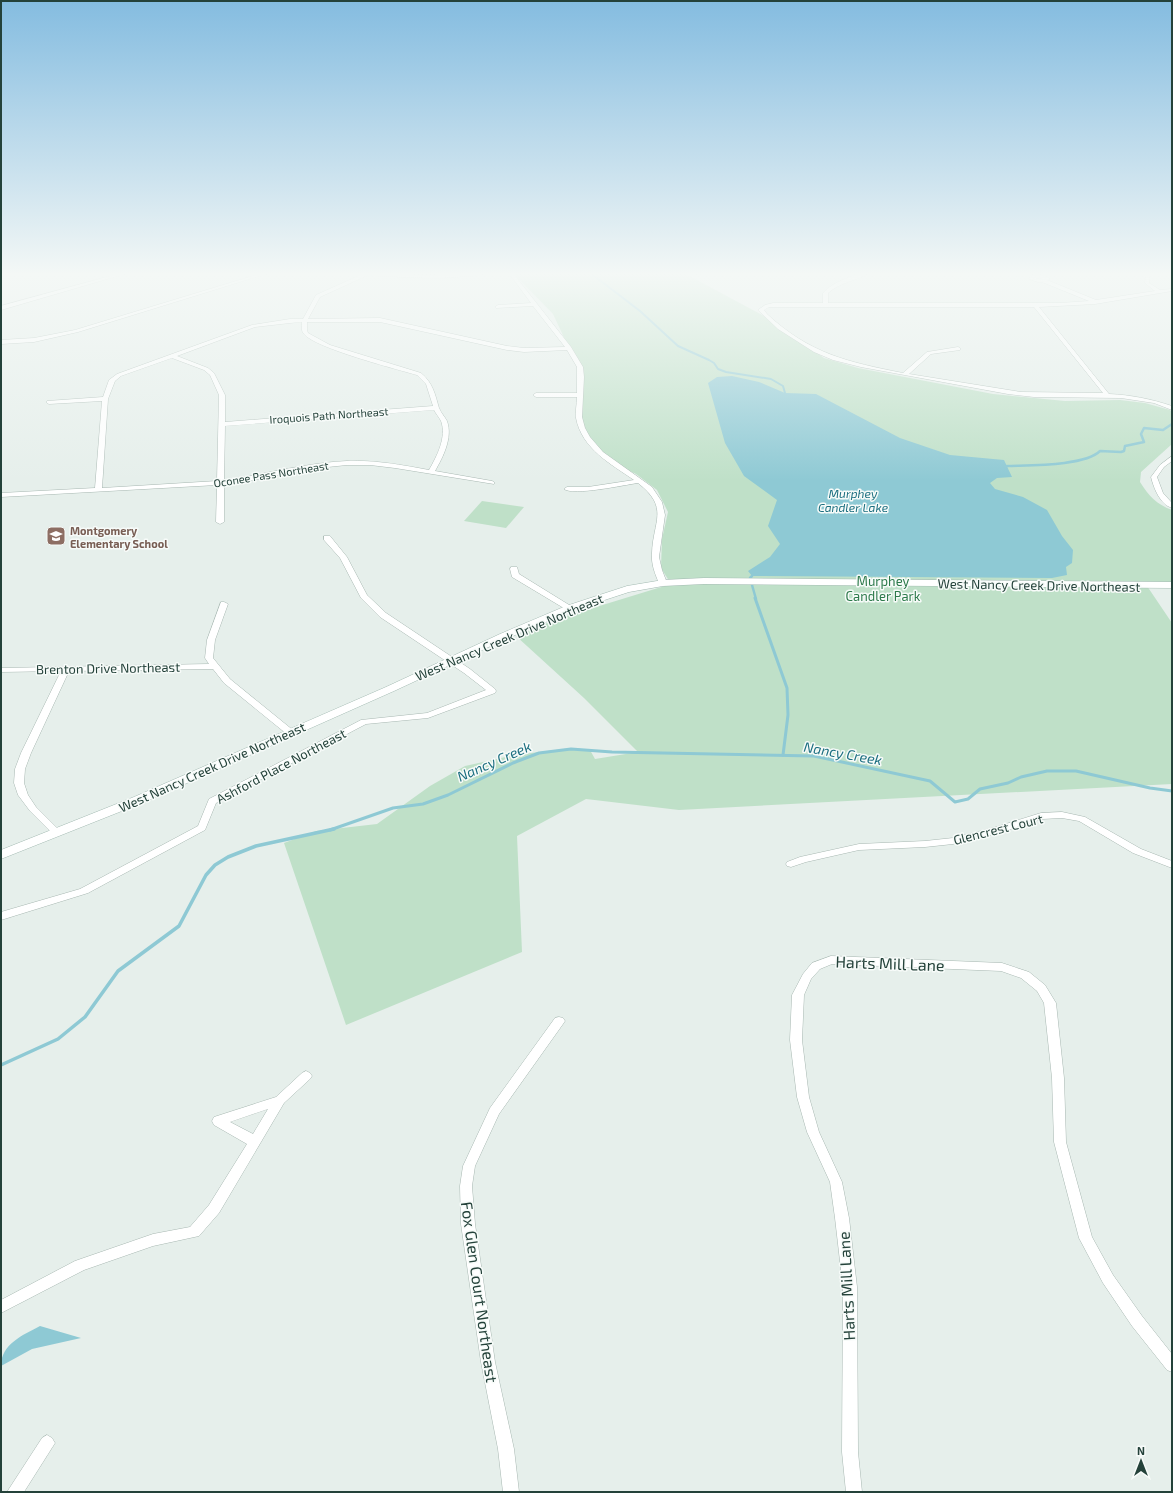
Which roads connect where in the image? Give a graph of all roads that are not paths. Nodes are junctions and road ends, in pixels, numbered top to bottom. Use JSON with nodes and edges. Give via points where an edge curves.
{"nodes":[{"id":1,"x":211,"y":342,"type":"edge"},
{"id":2,"x":320,"y":342,"type":"edge"},
{"id":3,"x":478,"y":342,"type":"edge"},
{"id":4,"x":564,"y":342,"type":"edge"},
{"id":5,"x":802,"y":342,"type":"edge"},
{"id":6,"x":1064,"y":342,"type":"edge"},
{"id":7,"x":569,"y":348,"type":"junction"},
{"id":8,"x":958,"y":349,"type":"dead end"},
{"id":9,"x":172,"y":356,"type":"junction"},
{"id":10,"x":905,"y":374,"type":"junction"},
{"id":11,"x":536,"y":395,"type":"dead end"},
{"id":12,"x":1107,"y":395,"type":"junction"},
{"id":13,"x":579,"y":396,"type":"junction"},
{"id":14,"x":105,"y":399,"type":"junction"},
{"id":15,"x":49,"y":402,"type":"dead end"},
{"id":16,"x":436,"y":408,"type":"junction"},
{"id":17,"x":1172,"y":408,"type":"edge"},
{"id":18,"x":222,"y":424,"type":"junction"},
{"id":19,"x":1172,"y":458,"type":"edge"},
{"id":20,"x":431,"y":472,"type":"junction"},
{"id":21,"x":639,"y":481,"type":"junction"},
{"id":22,"x":221,"y":483,"type":"junction"},
{"id":23,"x":492,"y":483,"type":"dead end"},
{"id":24,"x":567,"y":489,"type":"dead end"},
{"id":25,"x":98,"y":490,"type":"junction"},
{"id":26,"x":1,"y":495,"type":"edge"},
{"id":27,"x":1172,"y":506,"type":"edge"},
{"id":28,"x":220,"y":522,"type":"dead end"},
{"id":29,"x":327,"y":538,"type":"dead end"},
{"id":30,"x":514,"y":569,"type":"dead end"},
{"id":31,"x":663,"y":583,"type":"junction"},
{"id":32,"x":1172,"y":585,"type":"edge"},
{"id":33,"x":224,"y":604,"type":"dead end"},
{"id":34,"x":570,"y":608,"type":"junction"},
{"id":35,"x":452,"y":660,"type":"junction"},
{"id":36,"x":216,"y":666,"type":"junction"},
{"id":37,"x":66,"y":669,"type":"junction"},
{"id":38,"x":1,"y":670,"type":"edge"},
{"id":39,"x":291,"y":733,"type":"junction"},
{"id":40,"x":56,"y":832,"type":"junction"},
{"id":41,"x":1,"y":856,"type":"edge"},
{"id":42,"x":791,"y":864,"type":"dead end"},
{"id":43,"x":1172,"y":866,"type":"edge"},
{"id":44,"x":1,"y":916,"type":"edge"},
{"id":45,"x":560,"y":1021,"type":"dead end"},
{"id":46,"x":306,"y":1076,"type":"dead end"},
{"id":47,"x":280,"y":1100,"type":"junction"},
{"id":48,"x":255,"y":1142,"type":"junction"},
{"id":49,"x":1,"y":1307,"type":"edge"},
{"id":50,"x":1172,"y":1365,"type":"edge"},
{"id":51,"x":47,"y":1443,"type":"dead end"},
{"id":52,"x":15,"y":1492,"type":"edge"},
{"id":53,"x":511,"y":1492,"type":"edge"},
{"id":54,"x":854,"y":1492,"type":"edge"}],
"edges":[{"from":1,"to":9,"type":"street"},
{"from":2,"to":16,"type":"street","via":[[419,374],[432,389]]},
{"from":3,"to":7,"type":"street","via":[[507,348]]},
{"from":4,"to":7,"type":"street"},
{"from":5,"to":10,"type":"street","via":[[821,353],[841,360]]},
{"from":6,"to":12,"type":"street"},
{"from":7,"to":13,"type":"street","via":[[580,367]]},
{"from":8,"to":10,"type":"street","via":[[929,353]]},
{"from":9,"to":14,"type":"street","via":[[119,375],[112,380]]},
{"from":9,"to":18,"type":"street","via":[[199,365],[212,374],[222,395]]},
{"from":10,"to":12,"type":"street","via":[[1017,393],[1058,396]]},
{"from":11,"to":13,"type":"street"},
{"from":12,"to":17,"type":"street","via":[[1147,400]]},
{"from":13,"to":21,"type":"street","via":[[580,423],[589,442],[602,456]]},
{"from":14,"to":15,"type":"street"},
{"from":14,"to":25,"type":"street"},
{"from":16,"to":18,"type":"street","name":"Iroquois Path Northeast"},
{"from":16,"to":20,"type":"street","via":[[444,423],[445,435],[439,460]]},
{"from":18,"to":22,"type":"street"},
{"from":19,"to":27,"type":"street","via":[[1162,466],[1154,478],[1160,496]]},
{"from":20,"to":22,"type":"street","name":"Oconee Pass Northeast","via":[[347,462]]},
{"from":20,"to":23,"type":"street","name":"Oconee Pass Northeast"},
{"from":21,"to":24,"type":"street","via":[[588,489]]},
{"from":21,"to":31,"type":"street","via":[[656,496],[662,512],[655,556]]},
{"from":22,"to":25,"type":"street","name":"Oconee Pass Northeast"},
{"from":22,"to":28,"type":"street"},
{"from":25,"to":26,"type":"street","name":"Oconee Pass Northeast"},
{"from":29,"to":35,"type":"street","via":[[343,557],[364,596],[383,614]]},
{"from":30,"to":34,"type":"street","via":[[516,575]]},
{"from":31,"to":32,"type":"street","name":"West Nancy Creek Drive Northeast","via":[[762,581]]},
{"from":31,"to":34,"type":"street","name":"West Nancy Creek Drive Northeast","via":[[613,593]]},
{"from":33,"to":36,"type":"street","via":[[211,640],[209,658]]},
{"from":34,"to":35,"type":"street","name":"West Nancy Creek Drive Northeast"},
{"from":35,"to":39,"type":"street","name":"West Nancy Creek Drive Northeast"},
{"from":35,"to":44,"type":"street","name":"Ashford Place Northeast","via":[[492,691],[428,715],[364,722],[212,801],[202,828],[84,891]]},
{"from":36,"to":37,"type":"street","name":"Brenton Drive Northeast"},
{"from":36,"to":39,"type":"street","via":[[228,681]]},
{"from":37,"to":38,"type":"street","name":"Brenton Drive Northeast"},
{"from":37,"to":40,"type":"street","via":[[26,753],[20,769],[19,783],[23,795],[33,809]]},
{"from":39,"to":40,"type":"street","name":"West Nancy Creek Drive Northeast","via":[[138,800]]},
{"from":40,"to":41,"type":"street","name":"West Nancy Creek Drive Northeast"},
{"from":42,"to":43,"type":"street","name":"Glencrest Court","via":[[859,847],[953,841],[1041,816],[1062,815],[1101,828],[1137,851]]},
{"from":45,"to":53,"type":"street","name":"Fox Glen Court Northeast","via":[[494,1111],[469,1166],[466,1186],[468,1224],[488,1362],[506,1449]]},
{"from":46,"to":47,"type":"street"},
{"from":47,"to":48,"type":"street"},
{"from":47,"to":48,"type":"street","via":[[218,1121]]},
{"from":48,"to":49,"type":"street","via":[[214,1209],[194,1232],[153,1240],[80,1265]]},
{"from":50,"to":54,"type":"street","name":"Harts Mill Lane","via":[[1108,1279],[1086,1238],[1060,1142],[1058,1078],[1050,1003],[1040,988],[1025,975],[1002,967],[831,960],[816,966],[798,995],[796,1040],[804,1100],[813,1132],[836,1182],[842,1218],[850,1287],[850,1452]]},
{"from":51,"to":52,"type":"street"}]}
